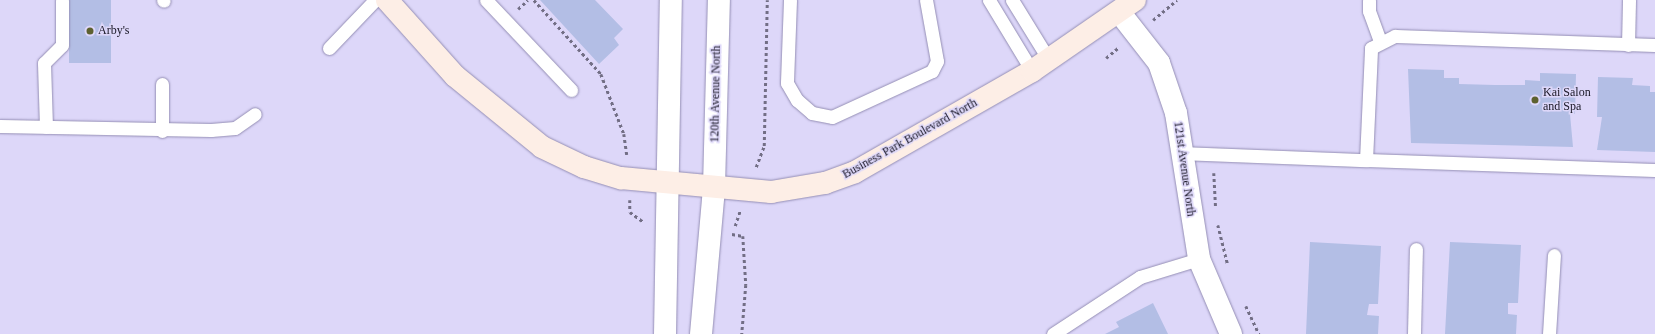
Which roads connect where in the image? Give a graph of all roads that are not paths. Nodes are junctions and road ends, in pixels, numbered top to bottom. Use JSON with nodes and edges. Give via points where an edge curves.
{"nodes":[{"id":1,"x":62,"y":0,"type":"edge"},
{"id":2,"x":375,"y":0,"type":"edge"},
{"id":3,"x":387,"y":0,"type":"edge"},
{"id":4,"x":486,"y":0,"type":"edge"},
{"id":5,"x":671,"y":0,"type":"edge"},
{"id":6,"x":719,"y":0,"type":"edge"},
{"id":7,"x":790,"y":0,"type":"edge"},
{"id":8,"x":926,"y":0,"type":"edge"},
{"id":9,"x":989,"y":0,"type":"edge"},
{"id":10,"x":1012,"y":0,"type":"edge"},
{"id":11,"x":1369,"y":0,"type":"edge"},
{"id":12,"x":1629,"y":0,"type":"edge"},
{"id":13,"x":1127,"y":7,"type":"edge"},
{"id":14,"x":1380,"y":41,"type":"junction"},
{"id":15,"x":1628,"y":44,"type":"junction"},
{"id":16,"x":1655,"y":46,"type":"edge"},
{"id":17,"x":329,"y":48,"type":"dead end"},
{"id":18,"x":1040,"y":66,"type":"junction"},
{"id":19,"x":162,"y":84,"type":"dead end"},
{"id":20,"x":571,"y":90,"type":"dead end"},
{"id":21,"x":255,"y":114,"type":"dead end"},
{"id":22,"x":0,"y":126,"type":"edge"},
{"id":23,"x":46,"y":127,"type":"junction"},
{"id":24,"x":162,"y":131,"type":"junction"},
{"id":25,"x":1180,"y":153,"type":"junction"},
{"id":26,"x":1366,"y":160,"type":"junction"},
{"id":27,"x":1655,"y":170,"type":"edge"},
{"id":28,"x":669,"y":184,"type":"junction"},
{"id":29,"x":714,"y":187,"type":"junction"},
{"id":30,"x":1416,"y":249,"type":"dead end"},
{"id":31,"x":1554,"y":255,"type":"dead end"},
{"id":32,"x":1199,"y":259,"type":"junction"},
{"id":33,"x":665,"y":334,"type":"edge"},
{"id":34,"x":701,"y":334,"type":"edge"},
{"id":35,"x":1053,"y":334,"type":"edge"},
{"id":36,"x":1231,"y":334,"type":"edge"},
{"id":37,"x":1414,"y":334,"type":"edge"},
{"id":38,"x":1549,"y":334,"type":"edge"}],
"edges":[{"from":1,"to":23,"type":"lane","via":[[62,45],[44,64]]},
{"from":2,"to":17,"type":"lane"},
{"from":3,"to":28,"type":"street","name":"Business Park Boulevard North","via":[[456,76],[542,147],[584,167],[614,176]]},
{"from":4,"to":20,"type":"lane"},
{"from":5,"to":28,"type":"street"},
{"from":6,"to":29,"type":"street","name":"120th Avenue North"},
{"from":7,"to":8,"type":"lane","via":[[787,83],[797,100],[812,113],[832,117],[932,71],[937,60]]},
{"from":9,"to":18,"type":"lane"},
{"from":10,"to":18,"type":"lane"},
{"from":11,"to":14,"type":"lane","via":[[1369,11]]},
{"from":12,"to":15,"type":"lane"},
{"from":13,"to":18,"type":"street","name":"Business Park Boulevard North"},
{"from":13,"to":25,"type":"street","name":"121st Avenue North","via":[[1159,63],[1176,113]]},
{"from":14,"to":15,"type":"lane","via":[[1395,36]]},
{"from":14,"to":26,"type":"lane","via":[[1371,48]]},
{"from":15,"to":16,"type":"lane"},
{"from":18,"to":29,"type":"street","name":"Business Park Boulevard North","via":[[855,172],[825,183],[771,192]]},
{"from":19,"to":24,"type":"lane"},
{"from":21,"to":24,"type":"lane","via":[[235,128]]},
{"from":22,"to":23,"type":"lane"},
{"from":23,"to":24,"type":"lane"},
{"from":25,"to":26,"type":"lane"},
{"from":25,"to":32,"type":"street","name":"121st Avenue North"},
{"from":26,"to":27,"type":"lane"},
{"from":28,"to":29,"type":"street","name":"Business Park Boulevard North"},
{"from":28,"to":33,"type":"street"},
{"from":29,"to":34,"type":"street","name":"120th Avenue North"},
{"from":30,"to":37,"type":"lane"},
{"from":31,"to":38,"type":"lane"},
{"from":32,"to":35,"type":"lane","via":[[1140,277]]},
{"from":32,"to":36,"type":"street","name":"121st Avenue North"}]}
